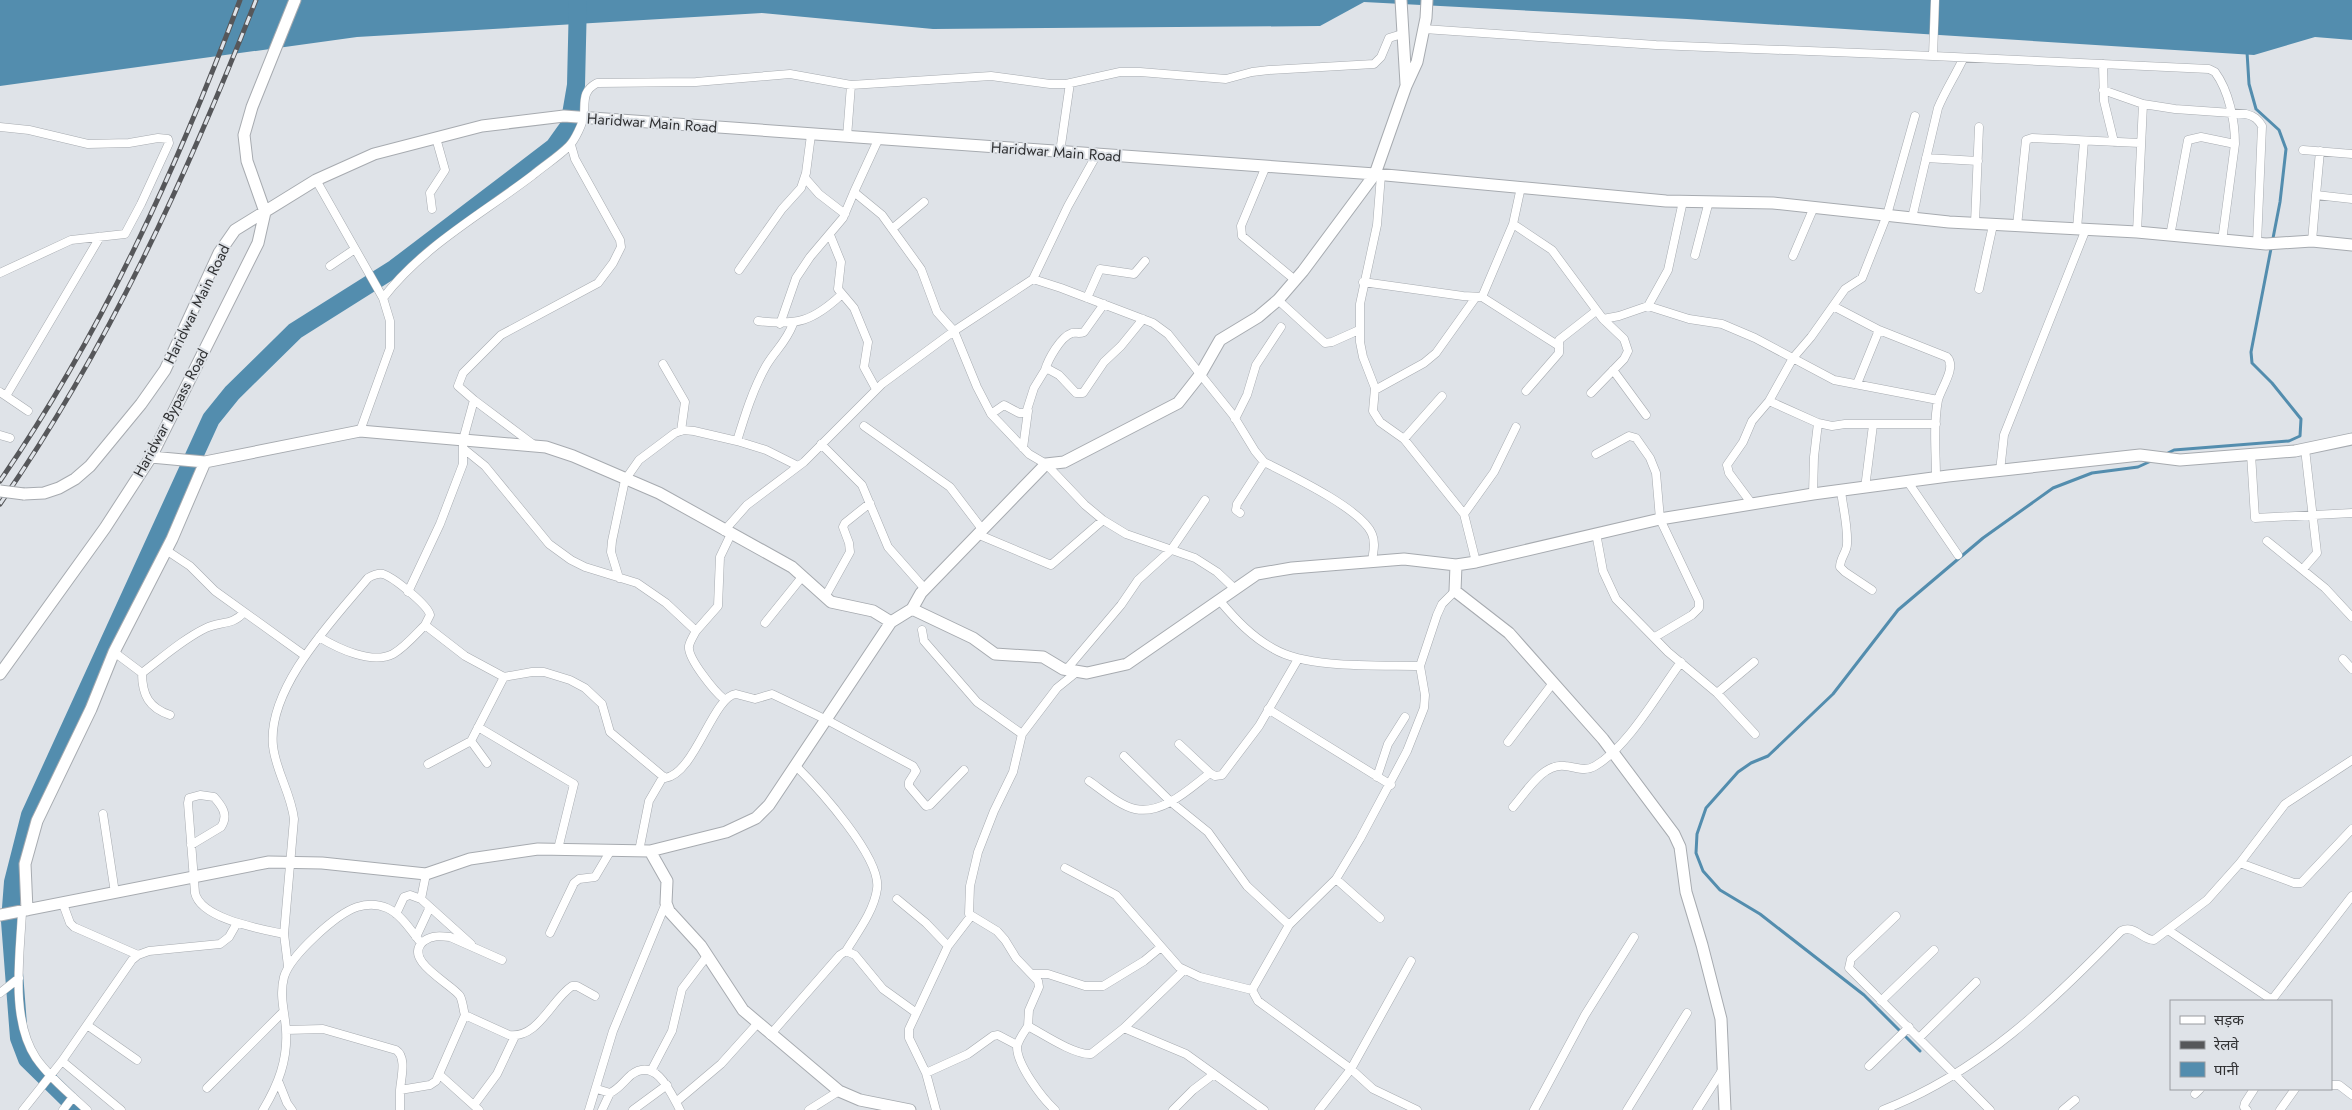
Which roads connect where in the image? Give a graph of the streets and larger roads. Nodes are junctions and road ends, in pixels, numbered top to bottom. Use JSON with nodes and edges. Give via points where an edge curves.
{"nodes":[{"id":1,"x":295,"y":0,"type":"edge"},
{"id":2,"x":1402,"y":0,"type":"edge"},
{"id":3,"x":1427,"y":0,"type":"edge"},
{"id":4,"x":1935,"y":0,"type":"edge"},
{"id":5,"x":1425,"y":23,"type":"junction"},
{"id":6,"x":1402,"y":34,"type":"junction"},
{"id":7,"x":1933,"y":56,"type":"junction"},
{"id":8,"x":1963,"y":59,"type":"junction"},
{"id":9,"x":2103,"y":64,"type":"junction"},
{"id":10,"x":1070,"y":83,"type":"junction"},
{"id":11,"x":851,"y":85,"type":"junction"},
{"id":12,"x":1406,"y":86,"type":"junction"},
{"id":13,"x":2103,"y":90,"type":"junction"},
{"id":14,"x":2144,"y":104,"type":"junction"},
{"id":15,"x":2231,"y":112,"type":"junction"},
{"id":16,"x":1915,"y":116,"type":"dead end"},
{"id":17,"x":582,"y":117,"type":"junction"},
{"id":18,"x":0,"y":127,"type":"edge"},
{"id":19,"x":1979,"y":127,"type":"dead end"},
{"id":20,"x":811,"y":135,"type":"junction"},
{"id":21,"x":436,"y":138,"type":"junction"},
{"id":22,"x":847,"y":138,"type":"junction"},
{"id":23,"x":878,"y":140,"type":"junction"},
{"id":24,"x":2084,"y":141,"type":"junction"},
{"id":25,"x":2114,"y":142,"type":"junction"},
{"id":26,"x":2140,"y":143,"type":"junction"},
{"id":27,"x":2236,"y":144,"type":"junction"},
{"id":28,"x":571,"y":145,"type":"junction"},
{"id":29,"x":2303,"y":150,"type":"dead end"},
{"id":30,"x":2320,"y":151,"type":"junction"},
{"id":31,"x":1060,"y":152,"type":"junction"},
{"id":32,"x":1097,"y":154,"type":"junction"},
{"id":33,"x":2352,"y":154,"type":"edge"},
{"id":34,"x":1926,"y":158,"type":"junction"},
{"id":35,"x":1978,"y":161,"type":"junction"},
{"id":36,"x":1266,"y":166,"type":"junction"},
{"id":37,"x":1378,"y":174,"type":"junction"},
{"id":38,"x":805,"y":178,"type":"junction"},
{"id":39,"x":316,"y":180,"type":"junction"},
{"id":40,"x":1521,"y":187,"type":"junction"},
{"id":41,"x":854,"y":192,"type":"junction"},
{"id":42,"x":2316,"y":195,"type":"junction"},
{"id":43,"x":2352,"y":199,"type":"edge"},
{"id":44,"x":1683,"y":201,"type":"junction"},
{"id":45,"x":1708,"y":201,"type":"junction"},
{"id":46,"x":924,"y":202,"type":"dead end"},
{"id":47,"x":1814,"y":207,"type":"junction"},
{"id":48,"x":432,"y":209,"type":"dead end"},
{"id":49,"x":265,"y":212,"type":"junction"},
{"id":50,"x":845,"y":214,"type":"junction"},
{"id":51,"x":1887,"y":216,"type":"junction"},
{"id":52,"x":1912,"y":218,"type":"junction"},
{"id":53,"x":1975,"y":223,"type":"junction"},
{"id":54,"x":1514,"y":224,"type":"junction"},
{"id":55,"x":1993,"y":224,"type":"junction"},
{"id":56,"x":2017,"y":226,"type":"junction"},
{"id":57,"x":892,"y":229,"type":"junction"},
{"id":58,"x":2081,"y":229,"type":"junction"},
{"id":59,"x":2137,"y":232,"type":"junction"},
{"id":60,"x":830,"y":235,"type":"junction"},
{"id":61,"x":2170,"y":236,"type":"junction"},
{"id":62,"x":100,"y":237,"type":"junction"},
{"id":63,"x":2222,"y":241,"type":"junction"},
{"id":64,"x":2312,"y":241,"type":"junction"},
{"id":65,"x":2261,"y":243,"type":"junction"},
{"id":66,"x":2352,"y":245,"type":"edge"},
{"id":67,"x":355,"y":249,"type":"junction"},
{"id":68,"x":1695,"y":255,"type":"dead end"},
{"id":69,"x":1793,"y":256,"type":"dead end"},
{"id":70,"x":1144,"y":261,"type":"dead end"},
{"id":71,"x":330,"y":266,"type":"dead end"},
{"id":72,"x":739,"y":270,"type":"dead end"},
{"id":73,"x":0,"y":273,"type":"edge"},
{"id":74,"x":1033,"y":279,"type":"junction"},
{"id":75,"x":1295,"y":280,"type":"junction"},
{"id":76,"x":1363,"y":282,"type":"junction"},
{"id":77,"x":1979,"y":289,"type":"dead end"},
{"id":78,"x":841,"y":295,"type":"junction"},
{"id":79,"x":1479,"y":297,"type":"junction"},
{"id":80,"x":383,"y":298,"type":"junction"},
{"id":81,"x":1087,"y":298,"type":"junction"},
{"id":82,"x":1278,"y":300,"type":"junction"},
{"id":83,"x":1104,"y":304,"type":"junction"},
{"id":84,"x":1648,"y":306,"type":"junction"},
{"id":85,"x":1833,"y":306,"type":"junction"},
{"id":86,"x":1596,"y":311,"type":"junction"},
{"id":87,"x":1603,"y":318,"type":"junction"},
{"id":88,"x":1143,"y":319,"type":"junction"},
{"id":89,"x":758,"y":321,"type":"dead end"},
{"id":90,"x":780,"y":324,"type":"junction"},
{"id":91,"x":793,"y":324,"type":"junction"},
{"id":92,"x":1281,"y":327,"type":"dead end"},
{"id":93,"x":1359,"y":330,"type":"junction"},
{"id":94,"x":1879,"y":330,"type":"junction"},
{"id":95,"x":954,"y":331,"type":"junction"},
{"id":96,"x":1559,"y":346,"type":"junction"},
{"id":97,"x":1794,"y":358,"type":"junction"},
{"id":98,"x":663,"y":364,"type":"dead end"},
{"id":99,"x":1045,"y":370,"type":"junction"},
{"id":100,"x":1613,"y":370,"type":"junction"},
{"id":101,"x":1200,"y":375,"type":"junction"},
{"id":102,"x":1857,"y":384,"type":"junction"},
{"id":103,"x":876,"y":389,"type":"junction"},
{"id":104,"x":1375,"y":390,"type":"junction"},
{"id":105,"x":1526,"y":392,"type":"dead end"},
{"id":106,"x":1591,"y":393,"type":"dead end"},
{"id":107,"x":3,"y":394,"type":"edge"},
{"id":108,"x":1442,"y":396,"type":"dead end"},
{"id":109,"x":474,"y":400,"type":"junction"},
{"id":110,"x":1938,"y":400,"type":"junction"},
{"id":111,"x":1769,"y":401,"type":"junction"},
{"id":112,"x":1028,"y":411,"type":"junction"},
{"id":113,"x":28,"y":412,"type":"dead end"},
{"id":114,"x":991,"y":414,"type":"junction"},
{"id":115,"x":1646,"y":415,"type":"dead end"},
{"id":116,"x":1235,"y":419,"type":"junction"},
{"id":117,"x":1818,"y":423,"type":"junction"},
{"id":118,"x":1936,"y":424,"type":"junction"},
{"id":119,"x":1873,"y":425,"type":"junction"},
{"id":120,"x":864,"y":426,"type":"dead end"},
{"id":121,"x":1516,"y":427,"type":"dead end"},
{"id":122,"x":360,"y":431,"type":"junction"},
{"id":123,"x":681,"y":431,"type":"junction"},
{"id":124,"x":0,"y":435,"type":"edge"},
{"id":125,"x":10,"y":438,"type":"dead end"},
{"id":126,"x":1404,"y":439,"type":"junction"},
{"id":127,"x":2352,"y":439,"type":"edge"},
{"id":128,"x":737,"y":441,"type":"junction"},
{"id":129,"x":464,"y":444,"type":"junction"},
{"id":130,"x":821,"y":444,"type":"junction"},
{"id":131,"x":534,"y":445,"type":"junction"},
{"id":132,"x":1023,"y":448,"type":"junction"},
{"id":133,"x":2305,"y":449,"type":"junction"},
{"id":134,"x":1596,"y":454,"type":"dead end"},
{"id":135,"x":2251,"y":454,"type":"junction"},
{"id":136,"x":151,"y":457,"type":"junction"},
{"id":137,"x":205,"y":462,"type":"junction"},
{"id":138,"x":1264,"y":462,"type":"junction"},
{"id":139,"x":1046,"y":464,"type":"junction"},
{"id":140,"x":798,"y":466,"type":"junction"},
{"id":141,"x":2000,"y":471,"type":"junction"},
{"id":142,"x":1936,"y":478,"type":"junction"},
{"id":143,"x":625,"y":480,"type":"junction"},
{"id":144,"x":1908,"y":482,"type":"junction"},
{"id":145,"x":1865,"y":488,"type":"junction"},
{"id":146,"x":0,"y":491,"type":"edge"},
{"id":147,"x":1841,"y":491,"type":"junction"},
{"id":148,"x":1814,"y":494,"type":"junction"},
{"id":149,"x":1205,"y":500,"type":"dead end"},
{"id":150,"x":870,"y":503,"type":"junction"},
{"id":151,"x":1752,"y":504,"type":"junction"},
{"id":152,"x":1240,"y":513,"type":"dead end"},
{"id":153,"x":2352,"y":513,"type":"edge"},
{"id":154,"x":1464,"y":514,"type":"junction"},
{"id":155,"x":2313,"y":515,"type":"junction"},
{"id":156,"x":1660,"y":519,"type":"junction"},
{"id":157,"x":1103,"y":520,"type":"junction"},
{"id":158,"x":979,"y":532,"type":"junction"},
{"id":159,"x":1596,"y":532,"type":"junction"},
{"id":160,"x":727,"y":533,"type":"junction"},
{"id":161,"x":2267,"y":541,"type":"dead end"},
{"id":162,"x":166,"y":550,"type":"junction"},
{"id":163,"x":1171,"y":550,"type":"junction"},
{"id":164,"x":1958,"y":555,"type":"dead end"},
{"id":165,"x":1372,"y":561,"type":"junction"},
{"id":166,"x":1476,"y":562,"type":"junction"},
{"id":167,"x":1456,"y":564,"type":"junction"},
{"id":168,"x":2303,"y":570,"type":"junction"},
{"id":169,"x":802,"y":577,"type":"junction"},
{"id":170,"x":619,"y":578,"type":"junction"},
{"id":171,"x":1235,"y":589,"type":"junction"},
{"id":172,"x":925,"y":590,"type":"junction"},
{"id":173,"x":1872,"y":590,"type":"dead end"},
{"id":174,"x":1455,"y":591,"type":"junction"},
{"id":175,"x":408,"y":592,"type":"junction"},
{"id":176,"x":825,"y":597,"type":"junction"},
{"id":177,"x":1220,"y":601,"type":"junction"},
{"id":178,"x":912,"y":609,"type":"junction"},
{"id":179,"x":244,"y":612,"type":"junction"},
{"id":180,"x":2352,"y":618,"type":"edge"},
{"id":181,"x":891,"y":622,"type":"junction"},
{"id":182,"x":765,"y":623,"type":"dead end"},
{"id":183,"x":425,"y":625,"type":"junction"},
{"id":184,"x":922,"y":630,"type":"dead end"},
{"id":185,"x":696,"y":631,"type":"junction"},
{"id":186,"x":319,"y":637,"type":"junction"},
{"id":187,"x":1654,"y":637,"type":"junction"},
{"id":188,"x":114,"y":652,"type":"junction"},
{"id":189,"x":304,"y":655,"type":"junction"},
{"id":190,"x":1298,"y":658,"type":"junction"},
{"id":191,"x":2343,"y":659,"type":"dead end"},
{"id":192,"x":1681,"y":662,"type":"junction"},
{"id":193,"x":1754,"y":662,"type":"dead end"},
{"id":194,"x":1420,"y":666,"type":"junction"},
{"id":195,"x":2352,"y":669,"type":"edge"},
{"id":196,"x":1066,"y":670,"type":"junction"},
{"id":197,"x":1078,"y":671,"type":"junction"},
{"id":198,"x":142,"y":673,"type":"junction"},
{"id":199,"x":0,"y":674,"type":"edge"},
{"id":200,"x":504,"y":677,"type":"junction"},
{"id":201,"x":1553,"y":683,"type":"junction"},
{"id":202,"x":1717,"y":694,"type":"junction"},
{"id":203,"x":724,"y":699,"type":"junction"},
{"id":204,"x":1268,"y":709,"type":"junction"},
{"id":205,"x":170,"y":715,"type":"dead end"},
{"id":206,"x":1405,"y":717,"type":"dead end"},
{"id":207,"x":827,"y":720,"type":"junction"},
{"id":208,"x":478,"y":726,"type":"junction"},
{"id":209,"x":1022,"y":734,"type":"junction"},
{"id":210,"x":1755,"y":734,"type":"dead end"},
{"id":211,"x":470,"y":741,"type":"junction"},
{"id":212,"x":1508,"y":742,"type":"dead end"},
{"id":213,"x":1179,"y":744,"type":"dead end"},
{"id":214,"x":1612,"y":751,"type":"junction"},
{"id":215,"x":1124,"y":756,"type":"dead end"},
{"id":216,"x":2352,"y":760,"type":"edge"},
{"id":217,"x":428,"y":764,"type":"dead end"},
{"id":218,"x":487,"y":764,"type":"dead end"},
{"id":219,"x":796,"y":766,"type":"junction"},
{"id":220,"x":964,"y":770,"type":"dead end"},
{"id":221,"x":1210,"y":773,"type":"junction"},
{"id":222,"x":663,"y":776,"type":"junction"},
{"id":223,"x":1377,"y":777,"type":"junction"},
{"id":224,"x":1089,"y":781,"type":"dead end"},
{"id":225,"x":1390,"y":785,"type":"junction"},
{"id":226,"x":1171,"y":802,"type":"junction"},
{"id":227,"x":1513,"y":807,"type":"dead end"},
{"id":228,"x":103,"y":814,"type":"dead end"},
{"id":229,"x":2352,"y":829,"type":"edge"},
{"id":230,"x":191,"y":845,"type":"junction"},
{"id":231,"x":558,"y":849,"type":"junction"},
{"id":232,"x":611,"y":850,"type":"junction"},
{"id":233,"x":645,"y":851,"type":"junction"},
{"id":234,"x":291,"y":861,"type":"junction"},
{"id":235,"x":2240,"y":863,"type":"junction"},
{"id":236,"x":1065,"y":868,"type":"dead end"},
{"id":237,"x":426,"y":874,"type":"junction"},
{"id":238,"x":194,"y":878,"type":"junction"},
{"id":239,"x":1336,"y":879,"type":"junction"},
{"id":240,"x":115,"y":893,"type":"junction"},
{"id":241,"x":2352,"y":896,"type":"edge"},
{"id":242,"x":421,"y":899,"type":"junction"},
{"id":243,"x":897,"y":899,"type":"dead end"},
{"id":244,"x":666,"y":903,"type":"junction"},
{"id":245,"x":63,"y":904,"type":"junction"},
{"id":246,"x":430,"y":907,"type":"junction"},
{"id":247,"x":15,"y":913,"type":"edge"},
{"id":248,"x":396,"y":914,"type":"junction"},
{"id":249,"x":971,"y":916,"type":"junction"},
{"id":250,"x":1896,"y":916,"type":"dead end"},
{"id":251,"x":1380,"y":918,"type":"dead end"},
{"id":252,"x":237,"y":923,"type":"junction"},
{"id":253,"x":1289,"y":925,"type":"junction"},
{"id":254,"x":2168,"y":930,"type":"junction"},
{"id":255,"x":550,"y":933,"type":"dead end"},
{"id":256,"x":284,"y":934,"type":"junction"},
{"id":257,"x":457,"y":936,"type":"junction"},
{"id":258,"x":1634,"y":937,"type":"dead end"},
{"id":259,"x":419,"y":940,"type":"junction"},
{"id":260,"x":948,"y":946,"type":"junction"},
{"id":261,"x":1161,"y":947,"type":"junction"},
{"id":262,"x":1934,"y":950,"type":"dead end"},
{"id":263,"x":846,"y":951,"type":"junction"},
{"id":264,"x":138,"y":955,"type":"junction"},
{"id":265,"x":707,"y":956,"type":"junction"},
{"id":266,"x":502,"y":960,"type":"dead end"},
{"id":267,"x":1411,"y":962,"type":"dead end"},
{"id":268,"x":288,"y":966,"type":"junction"},
{"id":269,"x":1184,"y":970,"type":"junction"},
{"id":270,"x":1032,"y":974,"type":"junction"},
{"id":271,"x":19,"y":978,"type":"junction"},
{"id":272,"x":1976,"y":982,"type":"dead end"},
{"id":273,"x":1252,"y":990,"type":"junction"},
{"id":274,"x":0,"y":993,"type":"edge"},
{"id":275,"x":595,"y":996,"type":"dead end"},
{"id":276,"x":2270,"y":1000,"type":"edge"},
{"id":277,"x":2272,"y":1000,"type":"edge"},
{"id":278,"x":1881,"y":1001,"type":"junction"},
{"id":279,"x":915,"y":1012,"type":"junction"},
{"id":280,"x":282,"y":1013,"type":"junction"},
{"id":281,"x":1687,"y":1013,"type":"dead end"},
{"id":282,"x":465,"y":1015,"type":"junction"},
{"id":283,"x":757,"y":1024,"type":"junction"},
{"id":284,"x":87,"y":1025,"type":"junction"},
{"id":285,"x":1028,"y":1026,"type":"junction"},
{"id":286,"x":1124,"y":1028,"type":"junction"},
{"id":287,"x":286,"y":1030,"type":"junction"},
{"id":288,"x":1905,"y":1031,"type":"junction"},
{"id":289,"x":770,"y":1035,"type":"junction"},
{"id":290,"x":514,"y":1036,"type":"junction"},
{"id":291,"x":1919,"y":1038,"type":"junction"},
{"id":292,"x":1017,"y":1045,"type":"junction"},
{"id":293,"x":137,"y":1060,"type":"dead end"},
{"id":294,"x":62,"y":1061,"type":"junction"},
{"id":295,"x":1869,"y":1066,"type":"dead end"},
{"id":296,"x":1724,"y":1067,"type":"junction"},
{"id":297,"x":1351,"y":1069,"type":"junction"},
{"id":298,"x":651,"y":1071,"type":"junction"},
{"id":299,"x":926,"y":1073,"type":"junction"},
{"id":300,"x":1214,"y":1074,"type":"junction"},
{"id":301,"x":1956,"y":1074,"type":"junction"},
{"id":302,"x":440,"y":1075,"type":"junction"},
{"id":303,"x":50,"y":1076,"type":"junction"},
{"id":304,"x":279,"y":1083,"type":"junction"},
{"id":305,"x":667,"y":1085,"type":"junction"},
{"id":306,"x":2332,"y":1085,"type":"edge"},
{"id":307,"x":208,"y":1088,"type":"dead end"},
{"id":308,"x":597,"y":1089,"type":"junction"},
{"id":309,"x":400,"y":1090,"type":"junction"},
{"id":310,"x":2253,"y":1090,"type":"edge"},
{"id":311,"x":2294,"y":1090,"type":"edge"},
{"id":312,"x":839,"y":1091,"type":"junction"},
{"id":313,"x":610,"y":1093,"type":"junction"},
{"id":314,"x":2352,"y":1095,"type":"edge"},
{"id":315,"x":73,"y":1097,"type":"junction"},
{"id":316,"x":2075,"y":1100,"type":"dead end"},
{"id":317,"x":676,"y":1102,"type":"junction"},
{"id":318,"x":477,"y":1107,"type":"edge"},
{"id":319,"x":904,"y":1109,"type":"edge"},
{"id":320,"x":23,"y":1110,"type":"edge"},
{"id":321,"x":63,"y":1110,"type":"edge"},
{"id":322,"x":87,"y":1110,"type":"edge"},
{"id":323,"x":121,"y":1110,"type":"edge"},
{"id":324,"x":263,"y":1110,"type":"edge"},
{"id":325,"x":292,"y":1110,"type":"edge"},
{"id":326,"x":400,"y":1110,"type":"edge"},
{"id":327,"x":589,"y":1110,"type":"edge"},
{"id":328,"x":602,"y":1110,"type":"edge"},
{"id":329,"x":633,"y":1110,"type":"edge"},
{"id":330,"x":680,"y":1110,"type":"edge"},
{"id":331,"x":809,"y":1110,"type":"edge"},
{"id":332,"x":936,"y":1110,"type":"edge"},
{"id":333,"x":1054,"y":1110,"type":"edge"},
{"id":334,"x":1173,"y":1110,"type":"edge"},
{"id":335,"x":1264,"y":1110,"type":"edge"},
{"id":336,"x":1318,"y":1110,"type":"edge"},
{"id":337,"x":1417,"y":1110,"type":"edge"},
{"id":338,"x":1534,"y":1110,"type":"edge"},
{"id":339,"x":1627,"y":1110,"type":"edge"},
{"id":340,"x":1697,"y":1110,"type":"edge"},
{"id":341,"x":1725,"y":1110,"type":"edge"},
{"id":342,"x":1883,"y":1110,"type":"edge"},
{"id":343,"x":1990,"y":1110,"type":"edge"},
{"id":344,"x":2063,"y":1110,"type":"edge"},
{"id":345,"x":2247,"y":1110,"type":"edge"},
{"id":346,"x":2280,"y":1110,"type":"edge"}],
"edges":[{"from":1,"to":49,"type":"street","via":[[244,135],[247,161]]},
{"from":2,"to":6,"type":"street"},
{"from":3,"to":5,"type":"street"},
{"from":4,"to":7,"type":"street"},
{"from":5,"to":7,"type":"street","via":[[1656,45]]},
{"from":5,"to":12,"type":"street","via":[[1417,62]]},
{"from":6,"to":10,"type":"street","via":[[1389,38],[1378,62],[1362,66],[1269,70],[1226,79],[1120,72]]},
{"from":6,"to":12,"type":"street"},
{"from":7,"to":8,"type":"street"},
{"from":8,"to":9,"type":"street"},
{"from":8,"to":34,"type":"street","via":[[1938,108]]},
{"from":9,"to":13,"type":"street"},
{"from":9,"to":15,"type":"street","via":[[2209,69],[2218,76]]},
{"from":10,"to":11,"type":"street","via":[[1050,84],[991,76]]},
{"from":10,"to":31,"type":"street"},
{"from":11,"to":17,"type":"street","via":[[790,74],[696,82],[604,82],[586,91]]},
{"from":11,"to":22,"type":"street"},
{"from":12,"to":37,"type":"street"},
{"from":13,"to":14,"type":"street"},
{"from":13,"to":25,"type":"street"},
{"from":14,"to":15,"type":"street"},
{"from":14,"to":26,"type":"street"},
{"from":15,"to":27,"type":"street"},
{"from":15,"to":65,"type":"street","via":[[2254,116],[2262,126]]},
{"from":16,"to":51,"type":"street"},
{"from":17,"to":20,"type":"street","name":"Haridwar Main Road"},
{"from":17,"to":21,"type":"street","name":"Haridwar Main Road","via":[[564,116],[482,126]]},
{"from":17,"to":28,"type":"street"},
{"from":18,"to":62,"type":"street","via":[[29,130],[88,144],[168,139],[169,143],[128,230],[122,235]]},
{"from":19,"to":35,"type":"street"},
{"from":20,"to":22,"type":"street","name":"Haridwar Main Road"},
{"from":20,"to":38,"type":"street"},
{"from":21,"to":39,"type":"street","name":"Haridwar Main Road","via":[[374,154]]},
{"from":21,"to":48,"type":"street","via":[[445,170],[430,193]]},
{"from":22,"to":23,"type":"street","name":"Haridwar Main Road"},
{"from":23,"to":31,"type":"street","name":"Haridwar Main Road"},
{"from":23,"to":41,"type":"street"},
{"from":24,"to":25,"type":"street"},
{"from":24,"to":56,"type":"street","via":[[2026,140]]},
{"from":24,"to":58,"type":"street"},
{"from":25,"to":26,"type":"street"},
{"from":26,"to":59,"type":"street"},
{"from":27,"to":61,"type":"street","via":[[2201,136],[2188,140]]},
{"from":27,"to":63,"type":"street"},
{"from":28,"to":80,"type":"street","via":[[426,252]]},
{"from":28,"to":109,"type":"street","via":[[575,159],[621,247],[598,283],[513,327],[480,354],[458,383],[460,389]]},
{"from":29,"to":30,"type":"street"},
{"from":30,"to":33,"type":"street"},
{"from":30,"to":42,"type":"street"},
{"from":31,"to":32,"type":"street","name":"Haridwar Main Road"},
{"from":32,"to":36,"type":"street","name":"Haridwar Main Road"},
{"from":32,"to":74,"type":"street"},
{"from":34,"to":35,"type":"street"},
{"from":34,"to":52,"type":"street"},
{"from":35,"to":53,"type":"street"},
{"from":36,"to":37,"type":"street","name":"Haridwar Main Road"},
{"from":36,"to":75,"type":"street","via":[[1240,231]]},
{"from":37,"to":40,"type":"street","name":"Haridwar Main Road"},
{"from":37,"to":75,"type":"street"},
{"from":37,"to":76,"type":"street","via":[[1377,225]]},
{"from":38,"to":50,"type":"street","via":[[819,194]]},
{"from":38,"to":72,"type":"street","via":[[801,188]]},
{"from":39,"to":49,"type":"street","name":"Haridwar Main Road"},
{"from":39,"to":67,"type":"street"},
{"from":40,"to":44,"type":"street","name":"Haridwar Main Road"},
{"from":40,"to":54,"type":"street"},
{"from":41,"to":50,"type":"street"},
{"from":41,"to":57,"type":"street","via":[[882,215]]},
{"from":42,"to":43,"type":"street"},
{"from":42,"to":64,"type":"street"},
{"from":44,"to":45,"type":"street","name":"Haridwar Main Road"},
{"from":44,"to":84,"type":"street","via":[[1668,270]]},
{"from":45,"to":47,"type":"street","name":"Haridwar Main Road"},
{"from":45,"to":68,"type":"street"},
{"from":46,"to":57,"type":"street"},
{"from":47,"to":51,"type":"street","name":"Haridwar Main Road"},
{"from":47,"to":69,"type":"street"},
{"from":49,"to":136,"type":"street","name":"Haridwar Bypass Road","via":[[258,243]]},
{"from":49,"to":146,"type":"street","name":"Haridwar Main Road","bridge":true,"via":[[235,230],[219,253],[165,370],[90,466],[59,488],[44,493]]},
{"from":50,"to":60,"type":"street"},
{"from":51,"to":52,"type":"street","name":"Haridwar Main Road"},
{"from":51,"to":85,"type":"street","via":[[1862,278],[1848,286]]},
{"from":52,"to":53,"type":"street","name":"Haridwar Main Road"},
{"from":53,"to":55,"type":"street","name":"Haridwar Main Road"},
{"from":54,"to":79,"type":"street"},
{"from":54,"to":86,"type":"street","via":[[1552,250]]},
{"from":55,"to":56,"type":"street","name":"Haridwar Main Road"},
{"from":55,"to":77,"type":"street"},
{"from":56,"to":58,"type":"street","name":"Haridwar Main Road"},
{"from":57,"to":95,"type":"street","via":[[925,276],[942,320]]},
{"from":58,"to":59,"type":"street","name":"Haridwar Main Road"},
{"from":58,"to":141,"type":"street","via":[[2004,435]]},
{"from":59,"to":61,"type":"street","name":"Haridwar Main Road"},
{"from":60,"to":78,"type":"street","via":[[842,262],[837,284]]},
{"from":60,"to":90,"type":"street","via":[[796,278]]},
{"from":61,"to":63,"type":"street","name":"Haridwar Main Road"},
{"from":62,"to":73,"type":"street","via":[[71,240]]},
{"from":62,"to":107,"type":"street"},
{"from":63,"to":65,"type":"street","name":"Haridwar Main Road"},
{"from":64,"to":65,"type":"street","name":"Haridwar Main Road"},
{"from":64,"to":66,"type":"street","name":"Haridwar Main Road"},
{"from":67,"to":71,"type":"street"},
{"from":67,"to":80,"type":"street"},
{"from":70,"to":81,"type":"street","via":[[1134,274],[1100,269]]},
{"from":74,"to":81,"type":"street"},
{"from":74,"to":95,"type":"street"},
{"from":75,"to":82,"type":"street"},
{"from":76,"to":79,"type":"street"},
{"from":76,"to":93,"type":"street"},
{"from":78,"to":91,"type":"street","via":[[825,310]]},
{"from":78,"to":103,"type":"street","via":[[854,308],[866,336],[868,346],[864,367]]},
{"from":79,"to":96,"type":"street"},
{"from":79,"to":104,"type":"street","via":[[1436,353]]},
{"from":80,"to":122,"type":"street","via":[[390,321],[390,348]]},
{"from":81,"to":83,"type":"street"},
{"from":82,"to":93,"type":"street","via":[[1325,343]]},
{"from":82,"to":101,"type":"street","via":[[1258,317],[1220,340]]},
{"from":83,"to":88,"type":"street"},
{"from":83,"to":99,"type":"street","via":[[1084,332],[1069,335],[1056,348]]},
{"from":84,"to":87,"type":"street"},
{"from":84,"to":97,"type":"street","via":[[1689,319],[1722,324]]},
{"from":85,"to":94,"type":"street"},
{"from":85,"to":97,"type":"street"},
{"from":86,"to":87,"type":"street"},
{"from":86,"to":96,"type":"street","via":[[1564,335]]},
{"from":87,"to":100,"type":"street","via":[[1624,340],[1628,351]]},
{"from":88,"to":99,"type":"street","via":[[1104,362],[1082,393],[1076,393],[1053,370]]},
{"from":88,"to":101,"type":"street","via":[[1168,334]]},
{"from":89,"to":90,"type":"street"},
{"from":90,"to":91,"type":"street"},
{"from":91,"to":128,"type":"street","via":[[786,340],[766,366]]},
{"from":92,"to":116,"type":"street","via":[[1256,365]]},
{"from":93,"to":104,"type":"street","via":[[1363,357]]},
{"from":94,"to":102,"type":"street"},
{"from":94,"to":110,"type":"street","via":[[1950,360]]},
{"from":95,"to":103,"type":"street"},
{"from":95,"to":114,"type":"street"},
{"from":96,"to":105,"type":"street","via":[[1559,353]]},
{"from":97,"to":102,"type":"street","via":[[1826,377]]},
{"from":97,"to":111,"type":"street"},
{"from":98,"to":123,"type":"street","via":[[685,402]]},
{"from":99,"to":112,"type":"street","via":[[1034,388]]},
{"from":100,"to":106,"type":"street"},
{"from":100,"to":115,"type":"street"},
{"from":101,"to":116,"type":"street"},
{"from":101,"to":139,"type":"street","via":[[1178,403],[1064,462]]},
{"from":102,"to":110,"type":"street"},
{"from":103,"to":130,"type":"street"},
{"from":104,"to":126,"type":"street","via":[[1372,404],[1376,418]]},
{"from":107,"to":113,"type":"street"},
{"from":108,"to":126,"type":"street"},
{"from":109,"to":129,"type":"street"},
{"from":109,"to":131,"type":"street"},
{"from":110,"to":118,"type":"street"},
{"from":111,"to":117,"type":"street"},
{"from":111,"to":151,"type":"street","via":[[1752,421],[1727,465],[1728,473]]},
{"from":112,"to":114,"type":"street","via":[[1022,414],[1004,405]]},
{"from":112,"to":132,"type":"street"},
{"from":114,"to":132,"type":"street"},
{"from":116,"to":138,"type":"street"},
{"from":117,"to":119,"type":"street"},
{"from":117,"to":148,"type":"street"},
{"from":118,"to":119,"type":"street"},
{"from":118,"to":142,"type":"street"},
{"from":119,"to":145,"type":"street"},
{"from":120,"to":158,"type":"street","via":[[950,487]]},
{"from":121,"to":154,"type":"street","via":[[1494,472]]},
{"from":122,"to":129,"type":"street"},
{"from":122,"to":137,"type":"street"},
{"from":123,"to":128,"type":"street"},
{"from":123,"to":143,"type":"street","via":[[666,438],[639,460]]},
{"from":124,"to":125,"type":"street"},
{"from":126,"to":154,"type":"street"},
{"from":127,"to":133,"type":"street"},
{"from":128,"to":140,"type":"street","via":[[766,450]]},
{"from":129,"to":131,"type":"street"},
{"from":129,"to":170,"type":"street","via":[[549,544],[585,568]]},
{"from":129,"to":175,"type":"street","via":[[463,464],[440,524]]},
{"from":130,"to":140,"type":"street"},
{"from":130,"to":150,"type":"street","via":[[858,480]]},
{"from":131,"to":143,"type":"street","via":[[573,456]]},
{"from":132,"to":139,"type":"street"},
{"from":133,"to":135,"type":"street"},
{"from":133,"to":155,"type":"street"},
{"from":134,"to":156,"type":"street","via":[[1628,436],[1636,438],[1656,473]]},
{"from":135,"to":141,"type":"street","via":[[2180,460],[2140,455]]},
{"from":135,"to":155,"type":"street","via":[[2255,518]]},
{"from":136,"to":137,"type":"street"},
{"from":136,"to":199,"type":"street","name":"Haridwar Bypass Road","via":[[106,528]]},
{"from":137,"to":162,"type":"street"},
{"from":138,"to":152,"type":"street","via":[[1237,504],[1236,510]]},
{"from":138,"to":165,"type":"street","via":[[1321,492],[1360,519],[1374,541]]},
{"from":139,"to":157,"type":"street"},
{"from":139,"to":158,"type":"street"},
{"from":140,"to":160,"type":"street","via":[[747,505]]},
{"from":141,"to":142,"type":"street"},
{"from":142,"to":144,"type":"street"},
{"from":143,"to":160,"type":"street","via":[[659,493]]},
{"from":143,"to":170,"type":"street","via":[[612,541]]},
{"from":144,"to":145,"type":"street"},
{"from":144,"to":164,"type":"street"},
{"from":145,"to":147,"type":"street"},
{"from":147,"to":148,"type":"street"},
{"from":147,"to":173,"type":"street","via":[[1847,537],[1840,566]]},
{"from":148,"to":151,"type":"street"},
{"from":149,"to":163,"type":"street"},
{"from":150,"to":172,"type":"street","via":[[888,547]]},
{"from":150,"to":176,"type":"street","via":[[843,527],[850,552]]},
{"from":151,"to":156,"type":"street"},
{"from":153,"to":155,"type":"street"},
{"from":154,"to":166,"type":"street"},
{"from":155,"to":168,"type":"street","via":[[2317,553]]},
{"from":156,"to":159,"type":"street"},
{"from":156,"to":187,"type":"street","via":[[1700,606],[1692,615]]},
{"from":157,"to":158,"type":"street","via":[[1051,564]]},
{"from":157,"to":163,"type":"street","via":[[1126,534]]},
{"from":158,"to":172,"type":"street"},
{"from":159,"to":166,"type":"street"},
{"from":159,"to":187,"type":"street","via":[[1610,590]]},
{"from":160,"to":169,"type":"street","via":[[792,567]]},
{"from":160,"to":185,"type":"street","via":[[720,557],[718,606]]},
{"from":161,"to":168,"type":"street"},
{"from":162,"to":179,"type":"street"},
{"from":162,"to":188,"type":"street"},
{"from":163,"to":171,"type":"street","via":[[1195,558]]},
{"from":163,"to":196,"type":"street","via":[[1138,580]]},
{"from":165,"to":167,"type":"street","via":[[1404,559]]},
{"from":165,"to":171,"type":"street","via":[[1257,574]]},
{"from":166,"to":167,"type":"street"},
{"from":167,"to":174,"type":"street"},
{"from":168,"to":180,"type":"street","via":[[2325,588]]},
{"from":169,"to":176,"type":"street"},
{"from":169,"to":182,"type":"street"},
{"from":170,"to":185,"type":"street","via":[[637,584],[666,603]]},
{"from":171,"to":177,"type":"street"},
{"from":172,"to":178,"type":"street"},
{"from":174,"to":194,"type":"street","via":[[1442,604]]},
{"from":174,"to":201,"type":"street","via":[[1509,633]]},
{"from":175,"to":183,"type":"street","via":[[430,612]]},
{"from":175,"to":186,"type":"street","via":[[389,576],[373,574]]},
{"from":176,"to":181,"type":"street","via":[[831,602],[873,611]]},
{"from":177,"to":190,"type":"street","via":[[1244,628],[1274,650]]},
{"from":177,"to":197,"type":"street","via":[[1127,664]]},
{"from":178,"to":181,"type":"street"},
{"from":178,"to":196,"type":"street","via":[[973,638],[995,654],[1043,658]]},
{"from":179,"to":189,"type":"street"},
{"from":179,"to":198,"type":"street","via":[[231,622],[206,628]]},
{"from":181,"to":207,"type":"street"},
{"from":183,"to":186,"type":"street","via":[[390,655],[372,656],[343,651]]},
{"from":183,"to":200,"type":"street","via":[[465,656]]},
{"from":184,"to":209,"type":"street","via":[[924,641],[977,702]]},
{"from":185,"to":203,"type":"street","via":[[689,646],[695,664]]},
{"from":186,"to":189,"type":"street"},
{"from":187,"to":192,"type":"street"},
{"from":188,"to":198,"type":"street"},
{"from":188,"to":247,"type":"street","via":[[91,709],[37,821]]},
{"from":189,"to":234,"type":"street","via":[[278,710],[273,735],[276,761],[292,803]]},
{"from":190,"to":194,"type":"street","via":[[1349,664]]},
{"from":190,"to":204,"type":"street"},
{"from":191,"to":195,"type":"street"},
{"from":192,"to":202,"type":"street"},
{"from":192,"to":214,"type":"street","via":[[1630,732]]},
{"from":193,"to":202,"type":"street"},
{"from":194,"to":225,"type":"street","via":[[1424,708]]},
{"from":196,"to":197,"type":"street"},
{"from":197,"to":209,"type":"street","via":[[1057,688]]},
{"from":198,"to":205,"type":"street","via":[[148,702]]},
{"from":200,"to":208,"type":"street"},
{"from":200,"to":222,"type":"street","via":[[544,672],[585,688],[602,704],[610,732]]},
{"from":201,"to":212,"type":"street"},
{"from":201,"to":214,"type":"street"},
{"from":202,"to":210,"type":"street"},
{"from":203,"to":207,"type":"street","via":[[732,694],[755,699],[772,694]]},
{"from":203,"to":222,"type":"street","via":[[692,755],[671,776]]},
{"from":204,"to":221,"type":"street","via":[[1260,726],[1222,775]]},
{"from":204,"to":223,"type":"street"},
{"from":206,"to":223,"type":"street","via":[[1388,744]]},
{"from":207,"to":219,"type":"street"},
{"from":207,"to":220,"type":"street","via":[[913,766],[916,771],[909,786],[926,806]]},
{"from":208,"to":211,"type":"street"},
{"from":208,"to":231,"type":"street","via":[[574,784]]},
{"from":209,"to":249,"type":"street","via":[[1013,772],[994,811],[973,871]]},
{"from":211,"to":217,"type":"street"},
{"from":211,"to":218,"type":"street"},
{"from":213,"to":221,"type":"street"},
{"from":214,"to":227,"type":"street","via":[[1598,764],[1586,769],[1565,766],[1547,769]]},
{"from":214,"to":296,"type":"street","via":[[1670,826],[1680,847],[1686,892],[1719,1007]]},
{"from":215,"to":226,"type":"street"},
{"from":216,"to":235,"type":"street","via":[[2285,804]]},
{"from":219,"to":233,"type":"street","via":[[756,818],[726,832]]},
{"from":219,"to":263,"type":"street","via":[[842,819],[877,876],[874,902]]},
{"from":221,"to":226,"type":"street"},
{"from":222,"to":233,"type":"street","via":[[649,801]]},
{"from":223,"to":225,"type":"street"},
{"from":224,"to":226,"type":"street","via":[[1134,809],[1148,809]]},
{"from":225,"to":239,"type":"street"},
{"from":226,"to":253,"type":"street","via":[[1208,832],[1247,886]]},
{"from":228,"to":240,"type":"street"},
{"from":229,"to":235,"type":"street","via":[[2301,883]]},
{"from":230,"to":230,"type":"street","via":[[189,798],[214,797],[225,812],[225,822]]},
{"from":230,"to":238,"type":"street"},
{"from":231,"to":232,"type":"street"},
{"from":231,"to":237,"type":"street","via":[[470,859]]},
{"from":232,"to":233,"type":"street"},
{"from":232,"to":255,"type":"street","via":[[595,878],[574,882]]},
{"from":233,"to":244,"type":"street","via":[[667,881]]},
{"from":234,"to":237,"type":"street"},
{"from":234,"to":238,"type":"street","via":[[252,865]]},
{"from":234,"to":256,"type":"street"},
{"from":235,"to":254,"type":"street","via":[[2207,900]]},
{"from":236,"to":261,"type":"street","via":[[1116,895]]},
{"from":237,"to":242,"type":"street"},
{"from":238,"to":240,"type":"street"},
{"from":238,"to":252,"type":"street","via":[[196,899]]},
{"from":239,"to":251,"type":"street"},
{"from":239,"to":253,"type":"street"},
{"from":240,"to":245,"type":"street"},
{"from":241,"to":277,"type":"street"},
{"from":242,"to":246,"type":"street"},
{"from":242,"to":248,"type":"street","via":[[410,895],[404,897]]},
{"from":243,"to":260,"type":"street"},
{"from":244,"to":265,"type":"street","via":[[669,911]]},
{"from":244,"to":308,"type":"street","via":[[613,1031]]},
{"from":245,"to":247,"type":"street"},
{"from":245,"to":264,"type":"street","via":[[74,926]]},
{"from":246,"to":257,"type":"street"},
{"from":246,"to":259,"type":"street"},
{"from":247,"to":271,"type":"street"},
{"from":248,"to":259,"type":"street"},
{"from":248,"to":268,"type":"street","via":[[378,905],[356,907],[305,946]]},
{"from":249,"to":260,"type":"street"},
{"from":249,"to":270,"type":"street","via":[[1006,940],[1016,958]]},
{"from":250,"to":278,"type":"street","via":[[1848,963],[1851,971]]},
{"from":252,"to":256,"type":"street"},
{"from":252,"to":264,"type":"street","via":[[229,937],[220,944],[161,949]]},
{"from":253,"to":273,"type":"street"},
{"from":254,"to":276,"type":"street"},
{"from":254,"to":301,"type":"street","via":[[2152,940],[2132,929],[2121,931],[2047,1005]]},
{"from":256,"to":268,"type":"street"},
{"from":257,"to":259,"type":"street","via":[[433,936]]},
{"from":257,"to":266,"type":"street"},
{"from":258,"to":338,"type":"street","via":[[1585,1016]]},
{"from":259,"to":282,"type":"street","via":[[423,964],[460,996]]},
{"from":260,"to":279,"type":"street"},
{"from":261,"to":269,"type":"street"},
{"from":261,"to":270,"type":"street","via":[[1103,986],[1085,986],[1048,974]]},
{"from":262,"to":278,"type":"street"},
{"from":263,"to":279,"type":"street","via":[[855,956],[883,989]]},
{"from":263,"to":289,"type":"street"},
{"from":264,"to":284,"type":"street"},
{"from":265,"to":283,"type":"street","via":[[734,1000]]},
{"from":265,"to":298,"type":"street","via":[[682,989],[672,1031]]},
{"from":267,"to":297,"type":"street"},
{"from":268,"to":280,"type":"street","via":[[281,994]]},
{"from":269,"to":273,"type":"street"},
{"from":269,"to":286,"type":"street"},
{"from":270,"to":285,"type":"street","via":[[1039,984],[1029,1010]]},
{"from":271,"to":274,"type":"street"},
{"from":271,"to":303,"type":"street","via":[[25,1034]]},
{"from":272,"to":291,"type":"street"},
{"from":273,"to":297,"type":"street","via":[[1258,1001]]},
{"from":275,"to":290,"type":"street","via":[[572,986],[528,1031]]},
{"from":278,"to":288,"type":"street"},
{"from":279,"to":299,"type":"street","via":[[909,1038]]},
{"from":280,"to":287,"type":"street"},
{"from":280,"to":307,"type":"street"},
{"from":281,"to":339,"type":"street"},
{"from":282,"to":290,"type":"street"},
{"from":282,"to":302,"type":"street"},
{"from":283,"to":289,"type":"street"},
{"from":283,"to":317,"type":"street","via":[[721,1064]]},
{"from":284,"to":293,"type":"street"},
{"from":284,"to":294,"type":"street"},
{"from":285,"to":286,"type":"street","via":[[1086,1054],[1093,1053]]},
{"from":285,"to":292,"type":"street"},
{"from":286,"to":300,"type":"street","via":[[1186,1054]]},
{"from":287,"to":304,"type":"street"},
{"from":287,"to":309,"type":"street","via":[[324,1029],[396,1050],[402,1058]]},
{"from":288,"to":291,"type":"street"},
{"from":288,"to":295,"type":"street"},
{"from":289,"to":312,"type":"street"},
{"from":290,"to":318,"type":"street"},
{"from":291,"to":301,"type":"street"},
{"from":292,"to":299,"type":"street","via":[[998,1035],[993,1036],[968,1054]]},
{"from":292,"to":333,"type":"street","via":[[1021,1061],[1042,1097]]},
{"from":294,"to":303,"type":"street"},
{"from":294,"to":323,"type":"street"},
{"from":296,"to":340,"type":"street"},
{"from":296,"to":341,"type":"street"},
{"from":297,"to":336,"type":"street"},
{"from":297,"to":337,"type":"street","via":[[1373,1089]]},
{"from":298,"to":305,"type":"street"},
{"from":298,"to":313,"type":"street","via":[[641,1070],[633,1074]]},
{"from":299,"to":332,"type":"street"},
{"from":300,"to":334,"type":"street"},
{"from":300,"to":335,"type":"street"},
{"from":301,"to":342,"type":"street","via":[[1928,1092]]},
{"from":301,"to":343,"type":"street"},
{"from":302,"to":309,"type":"street","via":[[430,1085]]},
{"from":302,"to":318,"type":"street"},
{"from":303,"to":315,"type":"street"},
{"from":303,"to":320,"type":"street"},
{"from":304,"to":324,"type":"street"},
{"from":304,"to":325,"type":"street"},
{"from":305,"to":317,"type":"street"},
{"from":305,"to":329,"type":"street"},
{"from":306,"to":314,"type":"street","via":[[2339,1085]]},
{"from":308,"to":313,"type":"street"},
{"from":308,"to":327,"type":"street"},
{"from":309,"to":326,"type":"street"},
{"from":310,"to":345,"type":"street","via":[[2245,1102]]},
{"from":311,"to":346,"type":"street"},
{"from":312,"to":319,"type":"street","via":[[860,1100]]},
{"from":312,"to":331,"type":"street"},
{"from":313,"to":328,"type":"street"},
{"from":315,"to":321,"type":"street"},
{"from":315,"to":322,"type":"street"},
{"from":316,"to":344,"type":"street"},
{"from":317,"to":330,"type":"street"}]}
